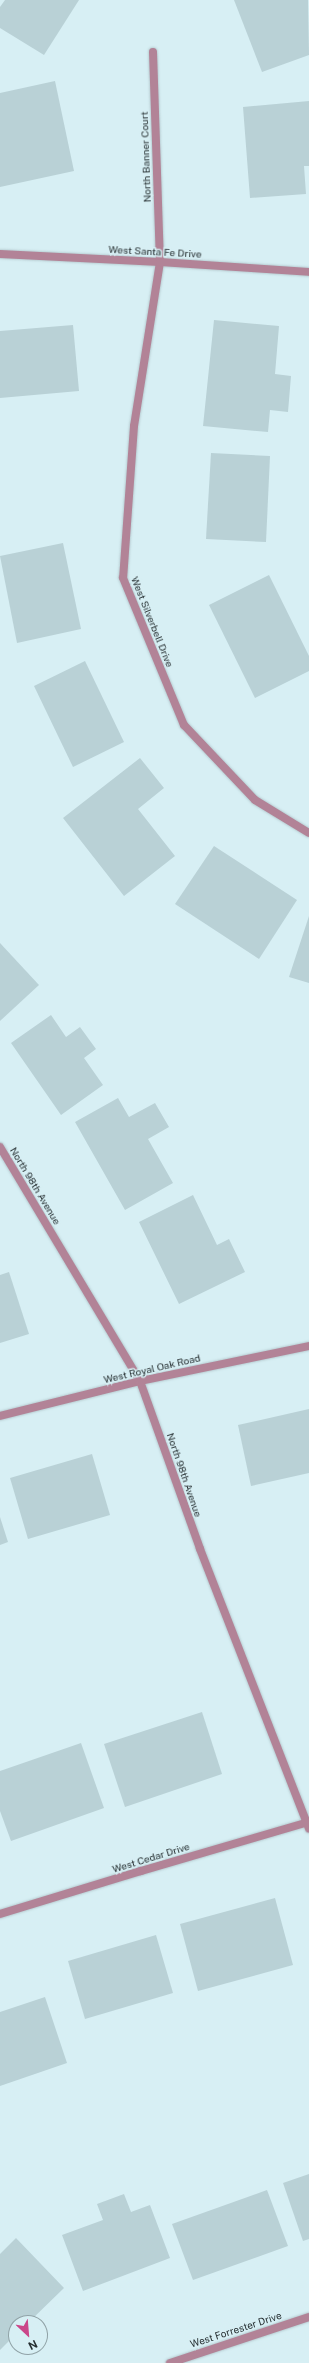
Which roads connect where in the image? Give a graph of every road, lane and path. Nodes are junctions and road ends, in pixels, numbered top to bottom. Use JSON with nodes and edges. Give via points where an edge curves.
{"nodes":[{"id":1,"x":153,"y":52,"type":"dead end"},
{"id":2,"x":0,"y":254,"type":"edge"},
{"id":3,"x":160,"y":262,"type":"junction"},
{"id":4,"x":309,"y":272,"type":"edge"},
{"id":5,"x":309,"y":833,"type":"edge"},
{"id":6,"x":0,"y":1147,"type":"edge"},
{"id":7,"x":309,"y":1346,"type":"edge"},
{"id":8,"x":140,"y":1381,"type":"junction"},
{"id":9,"x":0,"y":1416,"type":"edge"},
{"id":10,"x":308,"y":1825,"type":"edge"},
{"id":11,"x":0,"y":1914,"type":"edge"},
{"id":12,"x":309,"y":2317,"type":"edge"},
{"id":13,"x":170,"y":2363,"type":"edge"}],
"edges":[{"from":1,"to":3,"type":"street","name":"North Banner Court"},
{"from":2,"to":3,"type":"street","name":"West Santa Fe Drive"},
{"from":3,"to":4,"type":"street","name":"West Santa Fe Drive"},
{"from":3,"to":5,"type":"street","name":"West Silverbell Drive","via":[[134,426],[123,578],[184,725],[255,800]]},
{"from":6,"to":8,"type":"street","name":"North 98th Avenue"},
{"from":7,"to":8,"type":"street","name":"West Royal Oak Road"},
{"from":8,"to":9,"type":"street","name":"West Royal Oak Road"},
{"from":8,"to":10,"type":"street","name":"North 98th Avenue","via":[[200,1549]]},
{"from":10,"to":11,"type":"street","name":"West Cedar Drive"},
{"from":12,"to":13,"type":"street","name":"West Forrester Drive"}]}
